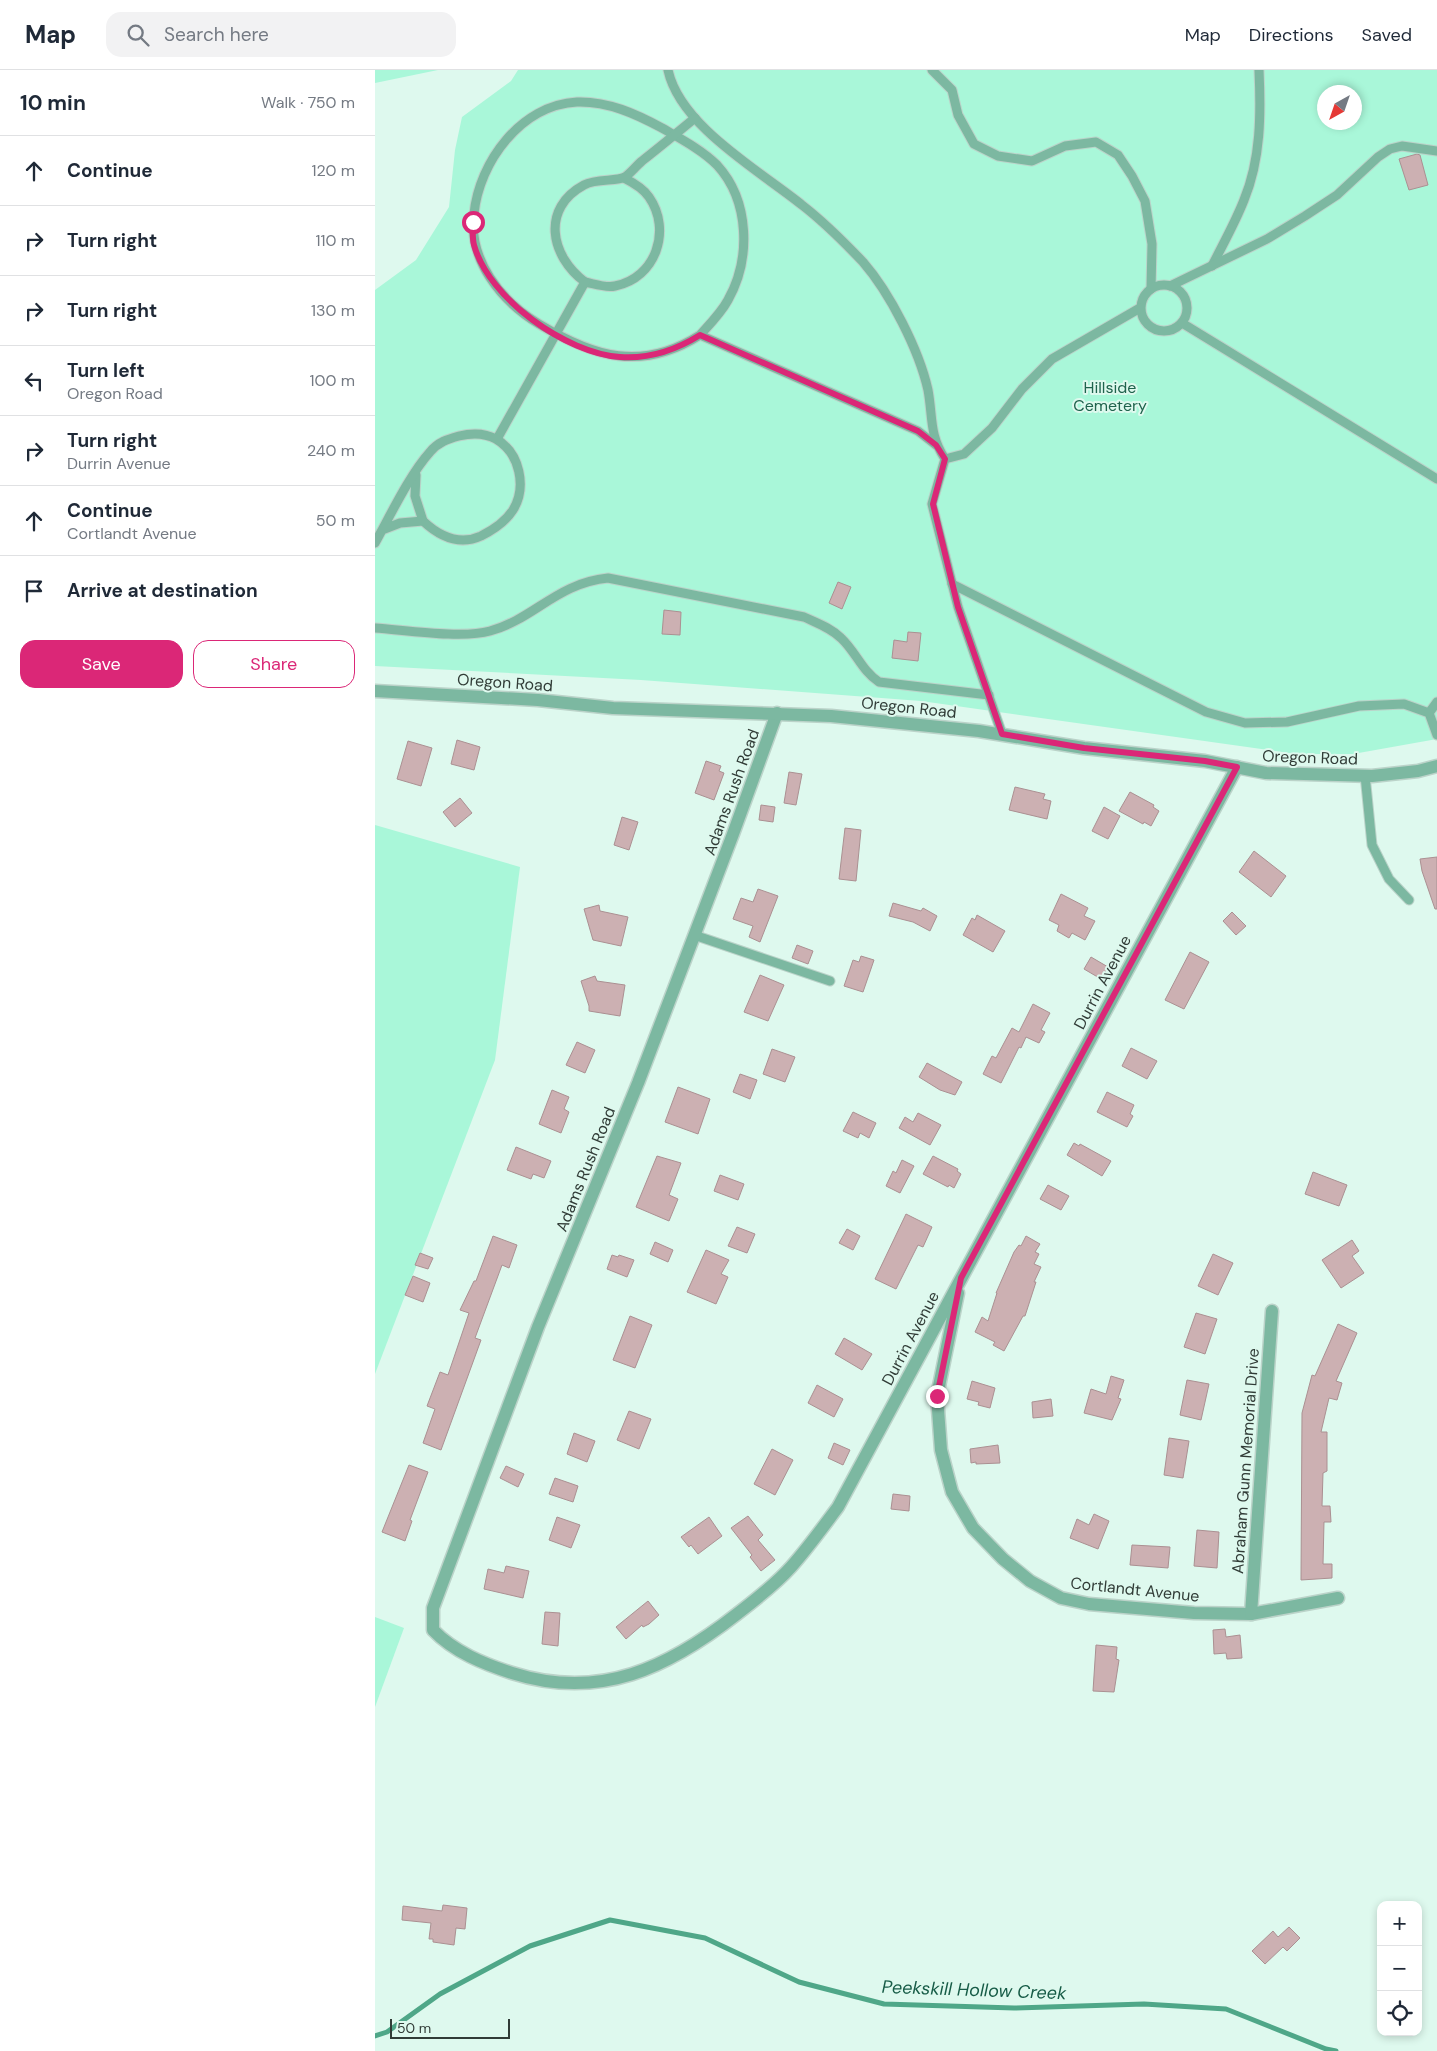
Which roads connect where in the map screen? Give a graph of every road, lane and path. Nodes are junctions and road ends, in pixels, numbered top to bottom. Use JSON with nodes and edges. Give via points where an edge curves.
{"nodes":[{"id":1,"x":668,"y":70,"type":"edge"},
{"id":2,"x":933,"y":70,"type":"edge"},
{"id":3,"x":1259,"y":70,"type":"edge"},
{"id":4,"x":695,"y":118,"type":"junction"},
{"id":5,"x":674,"y":135,"type":"junction"},
{"id":6,"x":1437,"y":151,"type":"edge"},
{"id":7,"x":624,"y":178,"type":"junction"},
{"id":8,"x":1211,"y":266,"type":"junction"},
{"id":9,"x":585,"y":282,"type":"junction"},
{"id":10,"x":1170,"y":286,"type":"junction"},
{"id":11,"x":1151,"y":289,"type":"junction"},
{"id":12,"x":1141,"y":308,"type":"junction"},
{"id":13,"x":1182,"y":322,"type":"junction"},
{"id":14,"x":555,"y":334,"type":"junction"},
{"id":15,"x":700,"y":335,"type":"junction"},
{"id":16,"x":497,"y":439,"type":"junction"},
{"id":17,"x":936,"y":445,"type":"junction"},
{"id":18,"x":945,"y":459,"type":"junction"},
{"id":19,"x":417,"y":470,"type":"junction"},
{"id":20,"x":1437,"y":479,"type":"edge"},
{"id":21,"x":423,"y":521,"type":"junction"},
{"id":22,"x":382,"y":530,"type":"junction"},
{"id":23,"x":375,"y":543,"type":"edge"},
{"id":24,"x":952,"y":584,"type":"junction"},
{"id":25,"x":375,"y":628,"type":"edge"},
{"id":26,"x":375,"y":691,"type":"edge"},
{"id":27,"x":989,"y":695,"type":"junction"},
{"id":28,"x":1437,"y":702,"type":"edge"},
{"id":29,"x":777,"y":713,"type":"junction"},
{"id":30,"x":1429,"y":713,"type":"junction"},
{"id":31,"x":1002,"y":734,"type":"junction"},
{"id":32,"x":1437,"y":735,"type":"edge"},
{"id":33,"x":1437,"y":766,"type":"edge"},
{"id":34,"x":1237,"y":767,"type":"junction"},
{"id":35,"x":1365,"y":775,"type":"junction"},
{"id":36,"x":1409,"y":900,"type":"dead end"},
{"id":37,"x":694,"y":935,"type":"junction"},
{"id":38,"x":831,"y":981,"type":"dead end"},
{"id":39,"x":961,"y":1278,"type":"junction"},
{"id":40,"x":1272,"y":1311,"type":"dead end"},
{"id":41,"x":1338,"y":1598,"type":"dead end"},
{"id":42,"x":1251,"y":1614,"type":"junction"},
{"id":43,"x":439,"y":1637,"type":"joint"}],
"edges":[{"from":1,"to":4,"type":"lane","via":[[684,104]]},
{"from":2,"to":11,"type":"lane","via":[[952,90],[958,115],[974,144],[998,156],[1032,161],[1065,146],[1096,142],[1118,155],[1145,201],[1152,244]]},
{"from":3,"to":8,"type":"lane","via":[[1255,166],[1245,199]]},
{"from":4,"to":5,"type":"lane"},
{"from":4,"to":17,"type":"lane","via":[[707,132],[803,205],[864,264],[887,298],[919,358],[928,390]]},
{"from":5,"to":7,"type":"lane"},
{"from":5,"to":14,"type":"lane","via":[[622,109],[576,102],[555,106],[528,120],[495,154],[483,175],[475,200],[474,245],[485,270],[505,296]]},
{"from":5,"to":15,"type":"lane","via":[[717,166],[733,187],[742,210],[744,235],[737,280],[716,318]]},
{"from":6,"to":8,"type":"lane","via":[[1402,146],[1390,149],[1337,195],[1305,216]]},
{"from":7,"to":9,"type":"lane","via":[[584,184],[565,200],[558,212],[554,224],[558,248],[568,267]]},
{"from":7,"to":9,"type":"lane","via":[[648,196],[655,210],[660,239],[656,254],[647,267],[626,283],[613,287]]},
{"from":8,"to":10,"type":"lane"},
{"from":9,"to":14,"type":"lane"},
{"from":10,"to":11,"type":"lane"},
{"from":10,"to":13,"type":"lane","via":[[1177,289],[1186,301],[1186,316]]},
{"from":11,"to":12,"type":"lane","via":[[1145,294]]},
{"from":12,"to":13,"type":"lane","via":[[1145,322],[1156,330],[1170,330]]},
{"from":12,"to":18,"type":"lane","via":[[1052,359],[1022,389],[992,428],[964,454]]},
{"from":13,"to":20,"type":"lane"},
{"from":14,"to":15,"type":"lane","via":[[599,353],[620,357],[644,357],[682,347]]},
{"from":14,"to":16,"type":"lane"},
{"from":15,"to":17,"type":"lane","via":[[918,431]]},
{"from":16,"to":19,"type":"lane","via":[[479,434],[445,440],[430,451]]},
{"from":16,"to":21,"type":"lane","via":[[510,451],[519,469],[521,484],[513,510],[490,531],[463,540],[445,538]]},
{"from":17,"to":18,"type":"lane"},
{"from":18,"to":24,"type":"lane","via":[[933,504]]},
{"from":19,"to":21,"type":"lane","via":[[415,496]]},
{"from":19,"to":22,"type":"lane"},
{"from":21,"to":22,"type":"lane","via":[[400,523]]},
{"from":22,"to":23,"type":"lane"},
{"from":24,"to":27,"type":"lane"},
{"from":24,"to":30,"type":"lane","via":[[1206,712],[1245,723],[1287,722],[1359,706],[1404,704]]},
{"from":25,"to":27,"type":"lane","via":[[460,634],[490,631],[579,583],[608,578],[804,617],[842,638],[869,675],[879,682]]},
{"from":26,"to":29,"type":"street","name":"Oregon Road","via":[[538,700],[613,708]]},
{"from":27,"to":31,"type":"lane"},
{"from":28,"to":30,"type":"lane"},
{"from":29,"to":31,"type":"street","name":"Oregon Road"},
{"from":29,"to":37,"type":"street","name":"Adams Rush Road"},
{"from":30,"to":32,"type":"lane"},
{"from":31,"to":34,"type":"street","name":"Oregon Road"},
{"from":33,"to":35,"type":"street","name":"Oregon Road","via":[[1417,772]]},
{"from":34,"to":35,"type":"street","name":"Oregon Road","via":[[1266,773]]},
{"from":34,"to":39,"type":"street","name":"Durrin Avenue"},
{"from":35,"to":36,"type":"lane","via":[[1372,845],[1389,879]]},
{"from":37,"to":38,"type":"lane"},
{"from":37,"to":43,"type":"street","name":"Adams Rush Road","via":[[638,1084],[538,1327],[433,1608],[433,1630]]},
{"from":39,"to":42,"type":"street","name":"Cortlandt Avenue","via":[[937,1396],[941,1450],[952,1492],[973,1528],[1030,1582],[1061,1598],[1089,1604]]},
{"from":39,"to":43,"type":"street","name":"Durrin Avenue","via":[[839,1507],[791,1568],[716,1631],[670,1659],[637,1674],[600,1682],[566,1684],[535,1680],[492,1666]]},
{"from":40,"to":42,"type":"street","name":"Abraham Gunn Memorial Drive"},
{"from":41,"to":42,"type":"street","name":"Cortlandt Avenue"}]}
